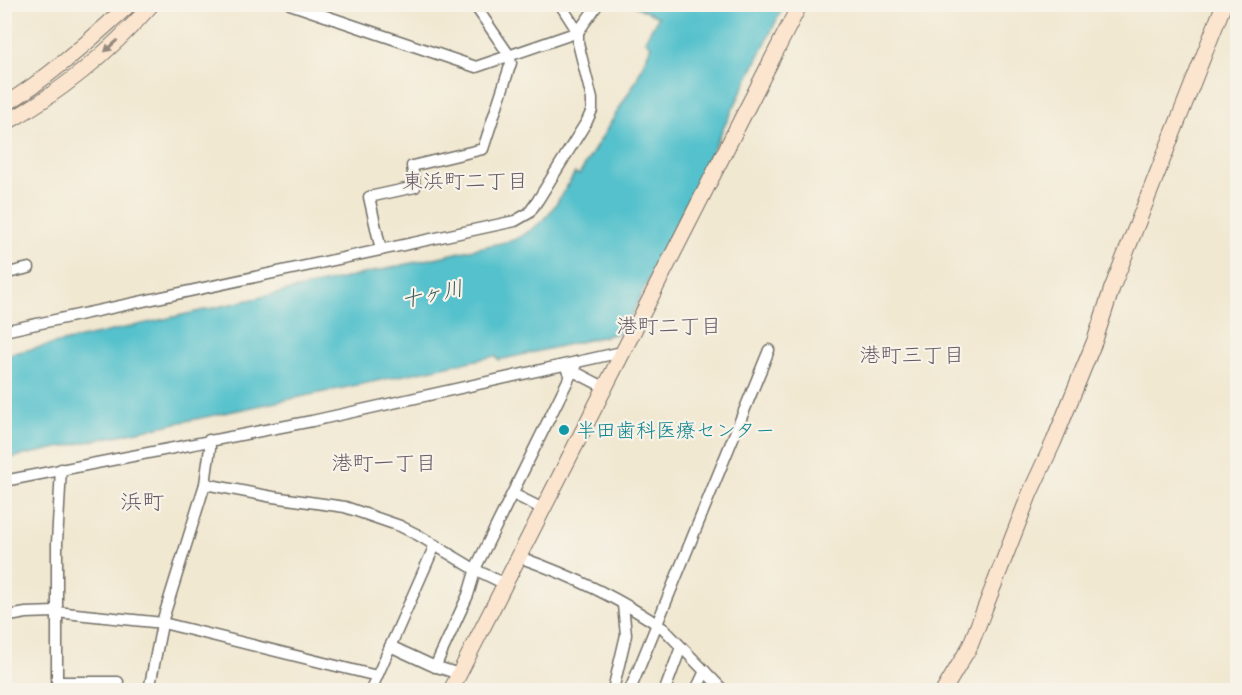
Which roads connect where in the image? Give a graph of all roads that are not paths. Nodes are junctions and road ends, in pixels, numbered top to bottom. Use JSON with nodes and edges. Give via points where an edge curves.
{"nodes":[{"id":1,"x":130,"y":4,"type":"edge"},
{"id":2,"x":152,"y":4,"type":"edge"},
{"id":3,"x":290,"y":4,"type":"edge"},
{"id":4,"x":474,"y":4,"type":"edge"},
{"id":5,"x":560,"y":4,"type":"edge"},
{"id":6,"x":598,"y":4,"type":"edge"},
{"id":7,"x":800,"y":4,"type":"edge"},
{"id":8,"x":1224,"y":4,"type":"edge"},
{"id":9,"x":578,"y":32,"type":"junction"},
{"id":10,"x":509,"y":55,"type":"junction"},
{"id":11,"x":4,"y":105,"type":"edge"},
{"id":12,"x":4,"y":124,"type":"edge"},
{"id":13,"x":381,"y":250,"type":"junction"},
{"id":14,"x":29,"y":268,"type":"dead end"},
{"id":15,"x":4,"y":274,"type":"edge"},
{"id":16,"x":4,"y":331,"type":"edge"},
{"id":17,"x":769,"y":350,"type":"dead end"},
{"id":18,"x":622,"y":352,"type":"junction"},
{"id":19,"x":575,"y":366,"type":"junction"},
{"id":20,"x":604,"y":387,"type":"junction"},
{"id":21,"x":209,"y":440,"type":"junction"},
{"id":22,"x":61,"y":469,"type":"junction"},
{"id":23,"x":4,"y":481,"type":"edge"},
{"id":24,"x":205,"y":484,"type":"junction"},
{"id":25,"x":513,"y":494,"type":"junction"},
{"id":26,"x":543,"y":509,"type":"junction"},
{"id":27,"x":435,"y":545,"type":"junction"},
{"id":28,"x":519,"y":557,"type":"junction"},
{"id":29,"x":476,"y":570,"type":"junction"},
{"id":30,"x":505,"y":584,"type":"junction"},
{"id":31,"x":623,"y":605,"type":"junction"},
{"id":32,"x":56,"y":612,"type":"junction"},
{"id":33,"x":4,"y":617,"type":"edge"},
{"id":34,"x":163,"y":623,"type":"junction"},
{"id":35,"x":656,"y":624,"type":"junction"},
{"id":36,"x":390,"y":646,"type":"junction"},
{"id":37,"x":681,"y":647,"type":"junction"},
{"id":38,"x":435,"y":667,"type":"junction"},
{"id":39,"x":705,"y":671,"type":"junction"},
{"id":40,"x":459,"y":674,"type":"junction"},
{"id":41,"x":377,"y":676,"type":"junction"},
{"id":42,"x":118,"y":682,"type":"dead end"},
{"id":43,"x":57,"y":686,"type":"edge"},
{"id":44,"x":149,"y":690,"type":"edge"},
{"id":45,"x":371,"y":690,"type":"edge"},
{"id":46,"x":451,"y":690,"type":"edge"},
{"id":47,"x":613,"y":690,"type":"edge"},
{"id":48,"x":630,"y":690,"type":"edge"},
{"id":49,"x":665,"y":690,"type":"edge"},
{"id":50,"x":696,"y":690,"type":"edge"},
{"id":51,"x":723,"y":690,"type":"edge"},
{"id":52,"x":944,"y":690,"type":"edge"}],
"edges":[{"from":1,"to":11,"type":"street","via":[[74,54]]},
{"from":2,"to":12,"type":"street","one_way":true,"via":[[134,25],[63,87]]},
{"from":3,"to":10,"type":"street","via":[[476,67]]},
{"from":4,"to":10,"type":"street"},
{"from":5,"to":9,"type":"street"},
{"from":6,"to":9,"type":"street"},
{"from":7,"to":18,"type":"street"},
{"from":8,"to":52,"type":"street","via":[[1054,441],[970,646]]},
{"from":9,"to":10,"type":"street"},
{"from":9,"to":13,"type":"street","via":[[592,110],[529,213],[500,225]]},
{"from":10,"to":13,"type":"street","via":[[511,63],[483,149],[412,166],[415,187],[369,197]]},
{"from":13,"to":16,"type":"street"},
{"from":14,"to":15,"type":"street"},
{"from":17,"to":35,"type":"street"},
{"from":18,"to":19,"type":"street"},
{"from":18,"to":20,"type":"street"},
{"from":19,"to":20,"type":"street"},
{"from":19,"to":21,"type":"street"},
{"from":19,"to":25,"type":"street"},
{"from":20,"to":26,"type":"street"},
{"from":21,"to":22,"type":"street"},
{"from":21,"to":24,"type":"street"},
{"from":22,"to":23,"type":"street"},
{"from":22,"to":32,"type":"street"},
{"from":24,"to":27,"type":"street","via":[[345,507],[400,526]]},
{"from":24,"to":34,"type":"street"},
{"from":25,"to":26,"type":"street"},
{"from":25,"to":29,"type":"street"},
{"from":26,"to":28,"type":"street"},
{"from":27,"to":29,"type":"street"},
{"from":27,"to":36,"type":"street"},
{"from":28,"to":30,"type":"street"},
{"from":28,"to":31,"type":"street","via":[[550,568]]},
{"from":29,"to":30,"type":"street"},
{"from":29,"to":38,"type":"street"},
{"from":30,"to":40,"type":"street"},
{"from":31,"to":35,"type":"street"},
{"from":31,"to":47,"type":"street","via":[[626,635]]},
{"from":32,"to":33,"type":"street"},
{"from":32,"to":34,"type":"street"},
{"from":32,"to":43,"type":"street"},
{"from":34,"to":41,"type":"street"},
{"from":34,"to":44,"type":"street"},
{"from":35,"to":37,"type":"street"},
{"from":35,"to":48,"type":"street"},
{"from":36,"to":38,"type":"street"},
{"from":36,"to":41,"type":"street"},
{"from":37,"to":39,"type":"street"},
{"from":37,"to":49,"type":"street"},
{"from":38,"to":40,"type":"street"},
{"from":39,"to":50,"type":"street"},
{"from":39,"to":51,"type":"street"},
{"from":40,"to":46,"type":"street"},
{"from":41,"to":45,"type":"street"},
{"from":42,"to":43,"type":"street"}]}
